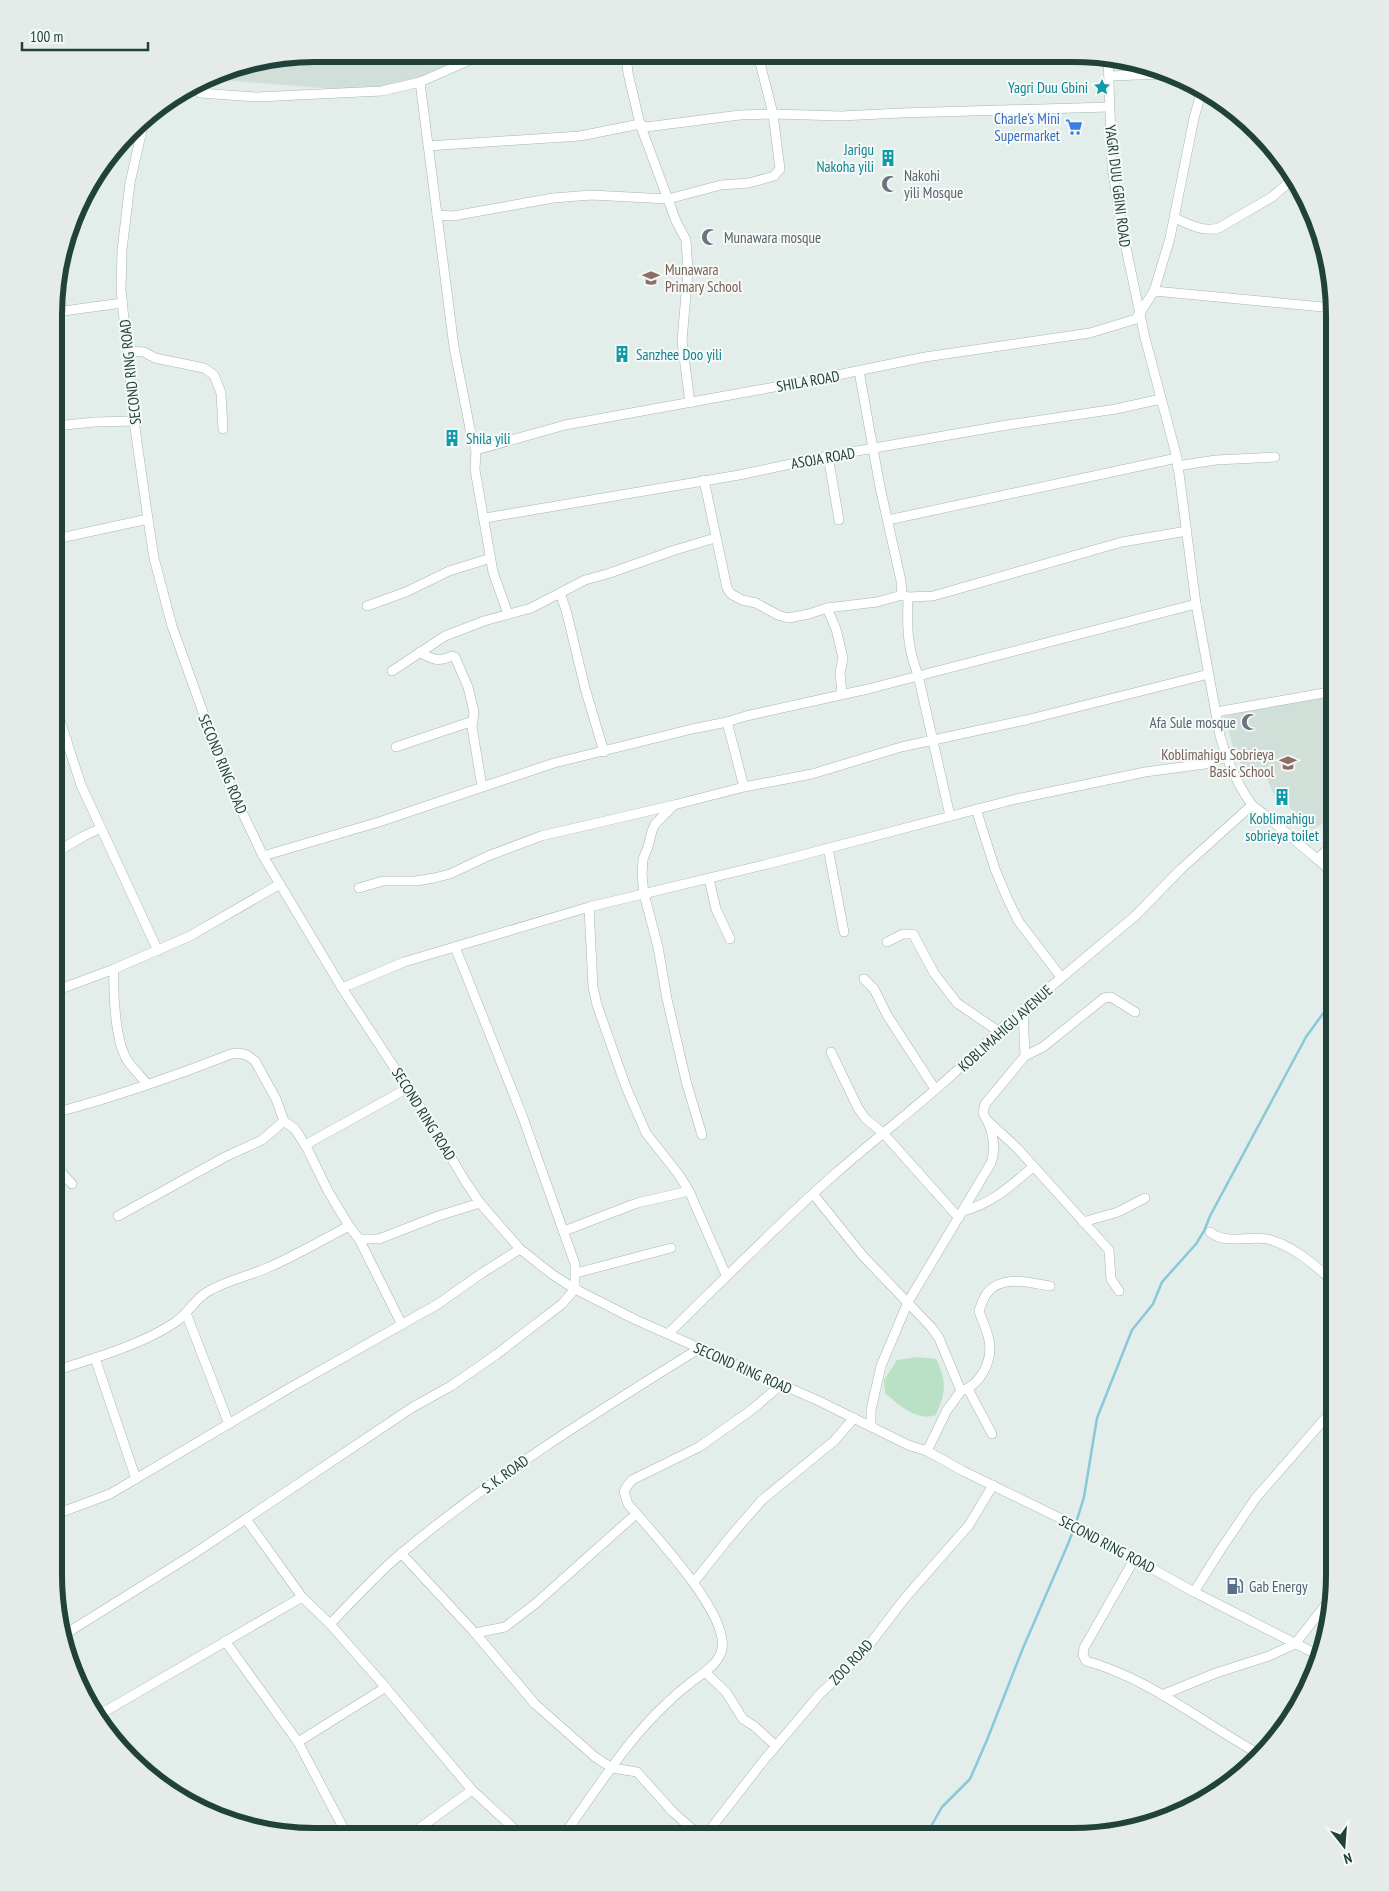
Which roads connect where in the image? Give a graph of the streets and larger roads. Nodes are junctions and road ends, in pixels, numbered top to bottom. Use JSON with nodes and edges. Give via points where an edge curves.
{"nodes":[{"id":1,"x":466,"y":62,"type":"edge"},
{"id":2,"x":627,"y":62,"type":"edge"},
{"id":3,"x":760,"y":62,"type":"edge"},
{"id":4,"x":1108,"y":65,"type":"edge"},
{"id":5,"x":1150,"y":75,"type":"edge"},
{"id":6,"x":1109,"y":76,"type":"junction"},
{"id":7,"x":420,"y":82,"type":"junction"},
{"id":8,"x":200,"y":93,"type":"dead end"},
{"id":9,"x":1200,"y":96,"type":"edge"},
{"id":10,"x":1109,"y":108,"type":"junction"},
{"id":11,"x":773,"y":114,"type":"junction"},
{"id":12,"x":640,"y":124,"type":"junction"},
{"id":13,"x":139,"y":137,"type":"edge"},
{"id":14,"x":428,"y":146,"type":"junction"},
{"id":15,"x":1289,"y":182,"type":"edge"},
{"id":16,"x":668,"y":199,"type":"junction"},
{"id":17,"x":437,"y":216,"type":"junction"},
{"id":18,"x":1175,"y":218,"type":"junction"},
{"id":19,"x":1154,"y":291,"type":"junction"},
{"id":20,"x":122,"y":303,"type":"junction"},
{"id":21,"x":1326,"y":307,"type":"edge"},
{"id":22,"x":62,"y":311,"type":"edge"},
{"id":23,"x":1140,"y":315,"type":"junction"},
{"id":24,"x":128,"y":351,"type":"junction"},
{"id":25,"x":858,"y":371,"type":"junction"},
{"id":26,"x":1161,"y":398,"type":"junction"},
{"id":27,"x":690,"y":403,"type":"junction"},
{"id":28,"x":134,"y":420,"type":"junction"},
{"id":29,"x":62,"y":425,"type":"edge"},
{"id":30,"x":223,"y":430,"type":"dead end"},
{"id":31,"x":476,"y":450,"type":"junction"},
{"id":32,"x":873,"y":450,"type":"junction"},
{"id":33,"x":828,"y":456,"type":"junction"},
{"id":34,"x":1275,"y":457,"type":"dead end"},
{"id":35,"x":1177,"y":462,"type":"junction"},
{"id":36,"x":704,"y":480,"type":"junction"},
{"id":37,"x":485,"y":518,"type":"junction"},
{"id":38,"x":148,"y":519,"type":"junction"},
{"id":39,"x":839,"y":520,"type":"dead end"},
{"id":40,"x":888,"y":520,"type":"junction"},
{"id":41,"x":1187,"y":531,"type":"junction"},
{"id":42,"x":62,"y":538,"type":"edge"},
{"id":43,"x":715,"y":538,"type":"junction"},
{"id":44,"x":491,"y":558,"type":"junction"},
{"id":45,"x":560,"y":593,"type":"junction"},
{"id":46,"x":905,"y":596,"type":"junction"},
{"id":47,"x":1196,"y":604,"type":"junction"},
{"id":48,"x":367,"y":606,"type":"dead end"},
{"id":49,"x":827,"y":608,"type":"junction"},
{"id":50,"x":508,"y":614,"type":"junction"},
{"id":51,"x":420,"y":652,"type":"junction"},
{"id":52,"x":392,"y":670,"type":"dead end"},
{"id":53,"x":1209,"y":674,"type":"junction"},
{"id":54,"x":918,"y":675,"type":"junction"},
{"id":55,"x":1326,"y":693,"type":"edge"},
{"id":56,"x":842,"y":694,"type":"junction"},
{"id":57,"x":1216,"y":712,"type":"junction"},
{"id":58,"x":473,"y":720,"type":"junction"},
{"id":59,"x":727,"y":722,"type":"junction"},
{"id":60,"x":62,"y":725,"type":"edge"},
{"id":61,"x":933,"y":739,"type":"junction"},
{"id":62,"x":67,"y":740,"type":"junction"},
{"id":63,"x":62,"y":742,"type":"edge"},
{"id":64,"x":396,"y":747,"type":"dead end"},
{"id":65,"x":604,"y":752,"type":"junction"},
{"id":66,"x":1226,"y":757,"type":"junction"},
{"id":67,"x":482,"y":787,"type":"junction"},
{"id":68,"x":744,"y":787,"type":"junction"},
{"id":69,"x":674,"y":805,"type":"junction"},
{"id":70,"x":1252,"y":805,"type":"junction"},
{"id":71,"x":976,"y":809,"type":"junction"},
{"id":72,"x":950,"y":816,"type":"junction"},
{"id":73,"x":101,"y":828,"type":"junction"},
{"id":74,"x":828,"y":848,"type":"junction"},
{"id":75,"x":62,"y":849,"type":"edge"},
{"id":76,"x":1326,"y":851,"type":"edge"},
{"id":77,"x":264,"y":856,"type":"junction"},
{"id":78,"x":1317,"y":859,"type":"junction"},
{"id":79,"x":1326,"y":867,"type":"edge"},
{"id":80,"x":709,"y":879,"type":"junction"},
{"id":81,"x":280,"y":884,"type":"junction"},
{"id":82,"x":359,"y":888,"type":"dead end"},
{"id":83,"x":644,"y":894,"type":"junction"},
{"id":84,"x":589,"y":907,"type":"junction"},
{"id":85,"x":844,"y":932,"type":"dead end"},
{"id":86,"x":730,"y":938,"type":"dead end"},
{"id":87,"x":887,"y":942,"type":"dead end"},
{"id":88,"x":454,"y":947,"type":"junction"},
{"id":89,"x":158,"y":951,"type":"junction"},
{"id":90,"x":114,"y":969,"type":"junction"},
{"id":91,"x":1061,"y":977,"type":"junction"},
{"id":92,"x":864,"y":980,"type":"dead end"},
{"id":93,"x":62,"y":988,"type":"edge"},
{"id":94,"x":342,"y":988,"type":"junction"},
{"id":95,"x":1023,"y":1011,"type":"junction"},
{"id":96,"x":1135,"y":1012,"type":"dead end"},
{"id":97,"x":998,"y":1031,"type":"junction"},
{"id":98,"x":831,"y":1052,"type":"dead end"},
{"id":99,"x":1025,"y":1056,"type":"junction"},
{"id":100,"x":147,"y":1084,"type":"junction"},
{"id":101,"x":408,"y":1088,"type":"junction"},
{"id":102,"x":935,"y":1089,"type":"junction"},
{"id":103,"x":62,"y":1111,"type":"edge"},
{"id":104,"x":284,"y":1121,"type":"junction"},
{"id":105,"x":988,"y":1121,"type":"junction"},
{"id":106,"x":884,"y":1134,"type":"junction"},
{"id":107,"x":702,"y":1136,"type":"dead end"},
{"id":108,"x":305,"y":1145,"type":"junction"},
{"id":109,"x":1033,"y":1167,"type":"junction"},
{"id":110,"x":62,"y":1173,"type":"edge"},
{"id":111,"x":72,"y":1184,"type":"dead end"},
{"id":112,"x":689,"y":1191,"type":"junction"},
{"id":113,"x":814,"y":1195,"type":"junction"},
{"id":114,"x":1145,"y":1198,"type":"dead end"},
{"id":115,"x":480,"y":1203,"type":"junction"},
{"id":116,"x":961,"y":1214,"type":"junction"},
{"id":117,"x":118,"y":1216,"type":"dead end"},
{"id":118,"x":1083,"y":1222,"type":"junction"},
{"id":119,"x":349,"y":1226,"type":"junction"},
{"id":120,"x":564,"y":1231,"type":"junction"},
{"id":121,"x":1210,"y":1232,"type":"dead end"},
{"id":122,"x":359,"y":1239,"type":"junction"},
{"id":123,"x":671,"y":1248,"type":"dead end"},
{"id":124,"x":520,"y":1249,"type":"junction"},
{"id":125,"x":576,"y":1273,"type":"junction"},
{"id":126,"x":726,"y":1275,"type":"junction"},
{"id":127,"x":1326,"y":1275,"type":"edge"},
{"id":128,"x":1050,"y":1286,"type":"dead end"},
{"id":129,"x":575,"y":1289,"type":"junction"},
{"id":130,"x":1119,"y":1292,"type":"dead end"},
{"id":131,"x":908,"y":1302,"type":"junction"},
{"id":132,"x":186,"y":1313,"type":"junction"},
{"id":133,"x":402,"y":1326,"type":"junction"},
{"id":134,"x":669,"y":1333,"type":"junction"},
{"id":135,"x":700,"y":1348,"type":"junction"},
{"id":136,"x":95,"y":1358,"type":"junction"},
{"id":137,"x":62,"y":1369,"type":"edge"},
{"id":138,"x":781,"y":1385,"type":"junction"},
{"id":139,"x":965,"y":1390,"type":"junction"},
{"id":140,"x":1326,"y":1417,"type":"edge"},
{"id":141,"x":854,"y":1418,"type":"junction"},
{"id":142,"x":229,"y":1424,"type":"junction"},
{"id":143,"x":871,"y":1426,"type":"junction"},
{"id":144,"x":992,"y":1434,"type":"dead end"},
{"id":145,"x":927,"y":1451,"type":"junction"},
{"id":146,"x":136,"y":1479,"type":"junction"},
{"id":147,"x":993,"y":1484,"type":"junction"},
{"id":148,"x":62,"y":1512,"type":"edge"},
{"id":149,"x":636,"y":1514,"type":"junction"},
{"id":150,"x":246,"y":1519,"type":"junction"},
{"id":151,"x":401,"y":1553,"type":"junction"},
{"id":152,"x":1135,"y":1558,"type":"junction"},
{"id":153,"x":694,"y":1582,"type":"junction"},
{"id":154,"x":1194,"y":1592,"type":"junction"},
{"id":155,"x":302,"y":1597,"type":"junction"},
{"id":156,"x":1324,"y":1606,"type":"edge"},
{"id":157,"x":330,"y":1624,"type":"junction"},
{"id":158,"x":69,"y":1632,"type":"edge"},
{"id":159,"x":475,"y":1633,"type":"junction"},
{"id":160,"x":225,"y":1641,"type":"junction"},
{"id":161,"x":1295,"y":1644,"type":"junction"},
{"id":162,"x":1314,"y":1653,"type":"edge"},
{"id":163,"x":705,"y":1672,"type":"junction"},
{"id":164,"x":386,"y":1687,"type":"junction"},
{"id":165,"x":1162,"y":1695,"type":"junction"},
{"id":166,"x":103,"y":1713,"type":"edge"},
{"id":167,"x":298,"y":1742,"type":"junction"},
{"id":168,"x":776,"y":1746,"type":"junction"},
{"id":169,"x":1255,"y":1751,"type":"edge"},
{"id":170,"x":612,"y":1768,"type":"junction"},
{"id":171,"x":472,"y":1790,"type":"junction"},
{"id":172,"x":343,"y":1828,"type":"edge"},
{"id":173,"x":420,"y":1828,"type":"edge"},
{"id":174,"x":513,"y":1828,"type":"edge"},
{"id":175,"x":569,"y":1828,"type":"edge"},
{"id":176,"x":691,"y":1828,"type":"edge"},
{"id":177,"x":711,"y":1828,"type":"edge"}],
"edges":[{"from":1,"to":7,"type":"street"},
{"from":2,"to":12,"type":"street"},
{"from":3,"to":11,"type":"street"},
{"from":4,"to":6,"type":"street","name":"YAGRI DUU GBINI ROAD"},
{"from":5,"to":6,"type":"street"},
{"from":6,"to":10,"type":"street","name":"YAGRI DUU GBINI ROAD"},
{"from":7,"to":8,"type":"street","via":[[382,91],[343,93],[257,96]]},
{"from":7,"to":14,"type":"street"},
{"from":9,"to":18,"type":"street"},
{"from":10,"to":11,"type":"street","via":[[841,116]]},
{"from":10,"to":23,"type":"street","name":"YAGRI DUU GBINI ROAD","via":[[1112,166],[1128,265]]},
{"from":11,"to":12,"type":"street","via":[[646,127]]},
{"from":11,"to":16,"type":"street","via":[[778,173]]},
{"from":12,"to":14,"type":"street","via":[[580,136]]},
{"from":12,"to":16,"type":"street"},
{"from":13,"to":20,"type":"street","name":"SECOND RING ROAD","via":[[126,215]]},
{"from":14,"to":17,"type":"street"},
{"from":15,"to":18,"type":"street","via":[[1272,197],[1219,228],[1196,228]]},
{"from":16,"to":17,"type":"street","via":[[591,195]]},
{"from":16,"to":27,"type":"street","via":[[686,240],[688,260],[682,341]]},
{"from":17,"to":31,"type":"street","via":[[454,347]]},
{"from":18,"to":19,"type":"street"},
{"from":19,"to":21,"type":"street"},
{"from":19,"to":23,"type":"street"},
{"from":20,"to":22,"type":"street"},
{"from":20,"to":24,"type":"street","name":"SECOND RING ROAD"},
{"from":23,"to":25,"type":"street","name":"SHILA ROAD","via":[[1129,322],[1090,333],[949,353]]},
{"from":23,"to":26,"type":"street","name":"YAGRI DUU GBINI ROAD"},
{"from":24,"to":28,"type":"street","name":"SECOND RING ROAD"},
{"from":24,"to":30,"type":"street","via":[[144,352],[155,358],[204,368],[214,376],[221,393]]},
{"from":25,"to":27,"type":"street","name":"SHILA ROAD"},
{"from":25,"to":32,"type":"street"},
{"from":26,"to":32,"type":"street","name":"ASOJA ROAD","via":[[1116,409]]},
{"from":26,"to":35,"type":"street","name":"YAGRI DUU GBINI ROAD"},
{"from":27,"to":31,"type":"street","name":"SHILA ROAD","via":[[565,425]]},
{"from":28,"to":29,"type":"street"},
{"from":28,"to":38,"type":"street","name":"SECOND RING ROAD"},
{"from":31,"to":37,"type":"street","via":[[475,470]]},
{"from":32,"to":33,"type":"street","name":"ASOJA ROAD"},
{"from":32,"to":40,"type":"street"},
{"from":33,"to":36,"type":"street","name":"ASOJA ROAD"},
{"from":33,"to":39,"type":"street"},
{"from":34,"to":35,"type":"street"},
{"from":35,"to":40,"type":"street"},
{"from":35,"to":41,"type":"street","name":"YAGRI DUU GBINI ROAD"},
{"from":36,"to":37,"type":"street","name":"ASOJA ROAD"},
{"from":36,"to":43,"type":"street"},
{"from":37,"to":44,"type":"street"},
{"from":38,"to":42,"type":"street"},
{"from":38,"to":77,"type":"street","name":"SECOND RING ROAD","via":[[154,558],[172,626],[200,709],[228,782]]},
{"from":40,"to":46,"type":"street"},
{"from":41,"to":46,"type":"street","via":[[1122,542],[933,596]]},
{"from":41,"to":47,"type":"street","name":"YAGRI DUU GBINI ROAD"},
{"from":43,"to":45,"type":"street","via":[[585,580]]},
{"from":43,"to":49,"type":"street","via":[[724,583],[731,594],[788,618]]},
{"from":44,"to":48,"type":"street","via":[[449,571]]},
{"from":44,"to":50,"type":"street"},
{"from":45,"to":50,"type":"street","via":[[531,608]]},
{"from":45,"to":65,"type":"street"},
{"from":46,"to":49,"type":"street"},
{"from":46,"to":54,"type":"street","via":[[907,633]]},
{"from":47,"to":53,"type":"street","name":"YAGRI DUU GBINI ROAD"},
{"from":47,"to":54,"type":"street"},
{"from":49,"to":56,"type":"street","via":[[844,658],[840,673]]},
{"from":50,"to":51,"type":"street","via":[[445,636]]},
{"from":51,"to":52,"type":"street"},
{"from":51,"to":58,"type":"street","via":[[432,660],[455,657],[468,687]]},
{"from":53,"to":57,"type":"street","name":"YAGRI DUU GBINI ROAD"},
{"from":53,"to":61,"type":"street","via":[[1026,720]]},
{"from":54,"to":56,"type":"street"},
{"from":54,"to":61,"type":"street"},
{"from":55,"to":57,"type":"street"},
{"from":56,"to":59,"type":"street"},
{"from":57,"to":66,"type":"street","name":"YAGRI DUU GBINI ROAD"},
{"from":58,"to":64,"type":"street"},
{"from":58,"to":67,"type":"street"},
{"from":59,"to":65,"type":"street"},
{"from":59,"to":68,"type":"street"},
{"from":60,"to":62,"type":"street"},
{"from":61,"to":68,"type":"street","via":[[812,774]]},
{"from":61,"to":72,"type":"street"},
{"from":62,"to":63,"type":"street"},
{"from":62,"to":73,"type":"street","via":[[81,785]]},
{"from":65,"to":67,"type":"street","via":[[554,763]]},
{"from":66,"to":70,"type":"street","name":"YAGRI DUU GBINI ROAD"},
{"from":66,"to":71,"type":"street","via":[[1205,764],[1144,772]]},
{"from":67,"to":77,"type":"street"},
{"from":68,"to":69,"type":"street"},
{"from":69,"to":82,"type":"street","via":[[541,836],[450,874],[416,881],[383,881]]},
{"from":69,"to":83,"type":"street","via":[[655,824],[643,859]]},
{"from":70,"to":78,"type":"street"},
{"from":70,"to":91,"type":"street","name":"KOBLIMAHIGU AVENUE","via":[[1134,916]]},
{"from":71,"to":72,"type":"street"},
{"from":71,"to":91,"type":"street","via":[[995,869],[1012,907]]},
{"from":72,"to":74,"type":"street"},
{"from":73,"to":75,"type":"street"},
{"from":73,"to":89,"type":"street"},
{"from":74,"to":80,"type":"street"},
{"from":74,"to":85,"type":"street"},
{"from":76,"to":78,"type":"street"},
{"from":77,"to":81,"type":"street","name":"SECOND RING ROAD"},
{"from":78,"to":79,"type":"street"},
{"from":80,"to":83,"type":"street"},
{"from":80,"to":86,"type":"street","via":[[716,909]]},
{"from":81,"to":89,"type":"street"},
{"from":81,"to":94,"type":"street","name":"SECOND RING ROAD"},
{"from":83,"to":84,"type":"street"},
{"from":83,"to":107,"type":"street","via":[[686,1082]]},
{"from":84,"to":88,"type":"street"},
{"from":84,"to":112,"type":"street","via":[[593,987],[600,1014],[646,1133]]},
{"from":87,"to":97,"type":"street","via":[[903,934],[914,934],[934,973],[957,1003]]},
{"from":88,"to":94,"type":"street","via":[[404,962]]},
{"from":88,"to":120,"type":"street","via":[[522,1115]]},
{"from":89,"to":90,"type":"street"},
{"from":90,"to":93,"type":"street"},
{"from":90,"to":100,"type":"street","via":[[121,1045],[127,1060]]},
{"from":91,"to":95,"type":"street","name":"KOBLIMAHIGU AVENUE"},
{"from":92,"to":102,"type":"street","via":[[874,989]]},
{"from":94,"to":101,"type":"street","name":"SECOND RING ROAD"},
{"from":95,"to":97,"type":"street","name":"KOBLIMAHIGU AVENUE"},
{"from":95,"to":99,"type":"street"},
{"from":96,"to":99,"type":"street","via":[[1111,996],[1104,998],[1043,1048]]},
{"from":97,"to":102,"type":"street","name":"KOBLIMAHIGU AVENUE"},
{"from":98,"to":106,"type":"street","via":[[858,1108]]},
{"from":99,"to":105,"type":"street","via":[[986,1104],[983,1113]]},
{"from":100,"to":103,"type":"street"},
{"from":100,"to":104,"type":"street","via":[[238,1053],[248,1055],[276,1099]]},
{"from":101,"to":108,"type":"street"},
{"from":101,"to":115,"type":"street","name":"SECOND RING ROAD"},
{"from":102,"to":106,"type":"street","name":"KOBLIMAHIGU AVENUE"},
{"from":104,"to":108,"type":"street"},
{"from":104,"to":117,"type":"street","via":[[262,1140]]},
{"from":105,"to":109,"type":"street"},
{"from":105,"to":116,"type":"street","via":[[994,1154]]},
{"from":106,"to":113,"type":"street","name":"KOBLIMAHIGU AVENUE"},
{"from":106,"to":116,"type":"street"},
{"from":108,"to":119,"type":"street"},
{"from":109,"to":116,"type":"street","via":[[993,1200]]},
{"from":109,"to":118,"type":"street"},
{"from":110,"to":111,"type":"street"},
{"from":112,"to":120,"type":"street","via":[[637,1203]]},
{"from":112,"to":126,"type":"street"},
{"from":113,"to":126,"type":"street","name":"KOBLIMAHIGU AVENUE"},
{"from":113,"to":131,"type":"street","via":[[863,1256]]},
{"from":114,"to":118,"type":"street","via":[[1118,1212]]},
{"from":115,"to":122,"type":"street","via":[[379,1239]]},
{"from":115,"to":124,"type":"street","name":"SECOND RING ROAD"},
{"from":116,"to":131,"type":"street"},
{"from":118,"to":130,"type":"street","via":[[1109,1250],[1111,1279]]},
{"from":119,"to":122,"type":"street"},
{"from":119,"to":132,"type":"street","via":[[270,1267],[208,1292]]},
{"from":120,"to":125,"type":"street"},
{"from":121,"to":127,"type":"street","via":[[1229,1239],[1268,1239],[1300,1253]]},
{"from":122,"to":133,"type":"street"},
{"from":123,"to":125,"type":"street"},
{"from":124,"to":129,"type":"street","name":"SECOND RING ROAD"},
{"from":124,"to":133,"type":"street"},
{"from":125,"to":129,"type":"street"},
{"from":126,"to":134,"type":"street","name":"KOBLIMAHIGU AVENUE"},
{"from":128,"to":139,"type":"street","via":[[1014,1280],[1001,1282],[987,1293],[979,1311],[989,1340],[989,1355],[983,1374]]},
{"from":129,"to":134,"type":"street","name":"SECOND RING ROAD"},
{"from":129,"to":150,"type":"street","via":[[562,1304],[497,1354]]},
{"from":131,"to":139,"type":"street","via":[[939,1338]]},
{"from":131,"to":143,"type":"street","via":[[881,1366],[871,1410]]},
{"from":132,"to":136,"type":"street","via":[[154,1334]]},
{"from":132,"to":142,"type":"street"},
{"from":133,"to":142,"type":"street"},
{"from":134,"to":135,"type":"street","name":"SECOND RING ROAD"},
{"from":135,"to":138,"type":"street","name":"SECOND RING ROAD"},
{"from":135,"to":151,"type":"street","name":"S. K. ROAD","via":[[524,1460]]},
{"from":136,"to":137,"type":"street"},
{"from":136,"to":146,"type":"street"},
{"from":138,"to":141,"type":"street","name":"SECOND RING ROAD"},
{"from":138,"to":149,"type":"street","via":[[699,1447],[632,1480],[624,1492]]},
{"from":139,"to":144,"type":"street"},
{"from":139,"to":145,"type":"street","via":[[947,1410]]},
{"from":140,"to":154,"type":"street","via":[[1255,1499]]},
{"from":141,"to":143,"type":"street","name":"SECOND RING ROAD"},
{"from":141,"to":153,"type":"street","via":[[834,1441],[762,1500]]},
{"from":142,"to":146,"type":"street"},
{"from":143,"to":145,"type":"street","name":"SECOND RING ROAD"},
{"from":145,"to":147,"type":"street","name":"SECOND RING ROAD"},
{"from":146,"to":148,"type":"street","via":[[110,1494]]},
{"from":147,"to":152,"type":"street","name":"SECOND RING ROAD"},
{"from":147,"to":168,"type":"street","name":"ZOO ROAD","via":[[969,1525],[862,1653],[820,1694]]},
{"from":149,"to":153,"type":"street"},
{"from":149,"to":159,"type":"street","via":[[505,1627]]},
{"from":150,"to":155,"type":"street"},
{"from":150,"to":158,"type":"street"},
{"from":151,"to":157,"type":"street","name":"S. K. ROAD"},
{"from":151,"to":159,"type":"street"},
{"from":152,"to":154,"type":"street","name":"SECOND RING ROAD"},
{"from":152,"to":165,"type":"street","via":[[1083,1655],[1086,1661],[1127,1675]]},
{"from":153,"to":163,"type":"street","via":[[713,1613],[721,1638],[722,1648],[717,1659]]},
{"from":154,"to":161,"type":"street","name":"SECOND RING ROAD"},
{"from":155,"to":157,"type":"street"},
{"from":155,"to":160,"type":"street"},
{"from":156,"to":161,"type":"street"},
{"from":157,"to":164,"type":"street"},
{"from":159,"to":170,"type":"street","via":[[535,1704]]},
{"from":160,"to":166,"type":"street"},
{"from":160,"to":167,"type":"street"},
{"from":161,"to":162,"type":"street","name":"SECOND RING ROAD"},
{"from":161,"to":165,"type":"street"},
{"from":163,"to":168,"type":"street","via":[[726,1692],[743,1719]]},
{"from":163,"to":170,"type":"street","via":[[661,1709]]},
{"from":164,"to":167,"type":"street"},
{"from":164,"to":171,"type":"street"},
{"from":165,"to":169,"type":"street"},
{"from":167,"to":172,"type":"street"},
{"from":168,"to":177,"type":"street","name":"ZOO ROAD"},
{"from":170,"to":175,"type":"street"},
{"from":170,"to":176,"type":"street","via":[[637,1772]]},
{"from":171,"to":173,"type":"street"},
{"from":171,"to":174,"type":"street"}]}
